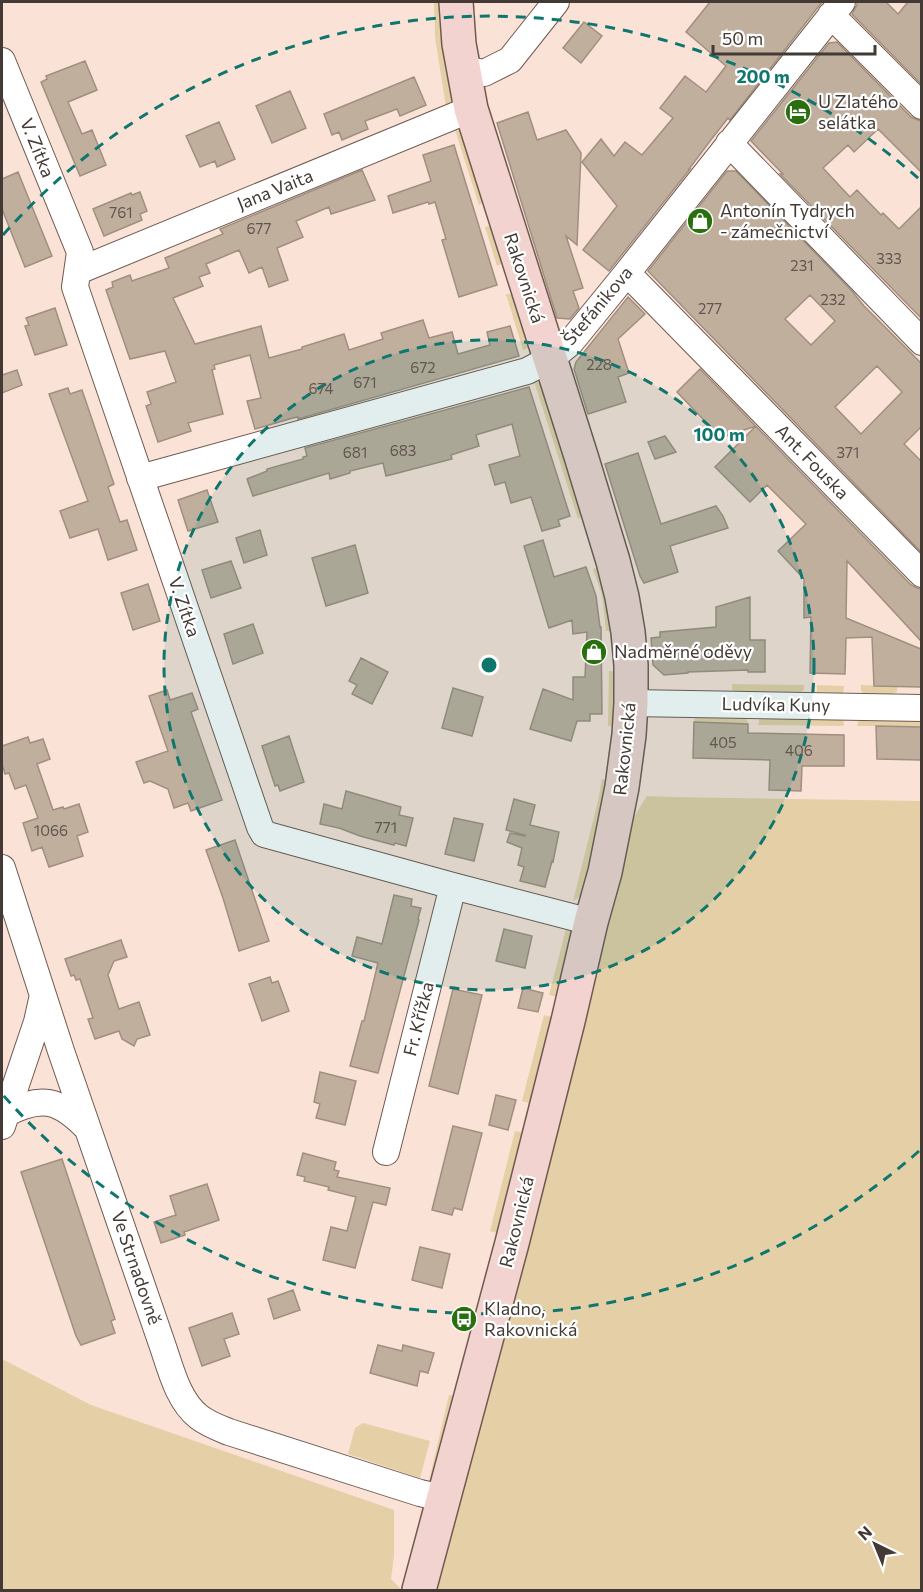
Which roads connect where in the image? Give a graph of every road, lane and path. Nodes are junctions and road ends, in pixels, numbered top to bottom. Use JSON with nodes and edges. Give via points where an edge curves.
{"nodes":[{"id":1,"x":456,"y":2,"type":"edge"},
{"id":2,"x":556,"y":2,"type":"edge"},
{"id":3,"x":837,"y":8,"type":"edge"},
{"id":4,"x":2,"y":61,"type":"edge"},
{"id":5,"x":463,"y":69,"type":"junction"},
{"id":6,"x":921,"y":106,"type":"edge"},
{"id":7,"x":471,"y":109,"type":"junction"},
{"id":8,"x":729,"y":143,"type":"junction"},
{"id":9,"x":78,"y":271,"type":"junction"},
{"id":10,"x":627,"y":273,"type":"junction"},
{"id":11,"x":921,"y":342,"type":"edge"},
{"id":12,"x":550,"y":359,"type":"junction"},
{"id":13,"x":140,"y":478,"type":"junction"},
{"id":14,"x":921,"y":574,"type":"edge"},
{"id":15,"x":631,"y":703,"type":"junction"},
{"id":16,"x":921,"y":708,"type":"edge"},
{"id":17,"x":2,"y":868,"type":"edge"},
{"id":18,"x":453,"y":886,"type":"junction"},
{"id":19,"x":591,"y":922,"type":"junction"},
{"id":20,"x":43,"y":995,"type":"junction"},
{"id":21,"x":3,"y":1120,"type":"edge"},
{"id":22,"x":88,"y":1129,"type":"junction"},
{"id":23,"x":386,"y":1152,"type":"dead end"},
{"id":24,"x":443,"y":1498,"type":"junction"},
{"id":25,"x":419,"y":1590,"type":"edge"}],
"edges":[{"from":1,"to":5,"type":"main road","name":"Rakovnická"},
{"from":2,"to":5,"type":"street","via":[[510,60],[484,74]]},
{"from":3,"to":6,"type":"street"},
{"from":3,"to":8,"type":"street","name":"Štefánikova"},
{"from":4,"to":9,"type":"street","name":"V. Zítka","via":[[80,252]]},
{"from":5,"to":7,"type":"main road","name":"Rakovnická"},
{"from":7,"to":9,"type":"street","name":"Jana Vaita"},
{"from":7,"to":12,"type":"main road","name":"Rakovnická"},
{"from":8,"to":10,"type":"street","name":"Štefánikova"},
{"from":8,"to":11,"type":"street"},
{"from":9,"to":13,"type":"street","name":"V. Zítka","via":[[75,287]]},
{"from":10,"to":12,"type":"street","name":"Štefánikova","via":[[570,343]]},
{"from":10,"to":14,"type":"street","name":"Ant. Fouska"},
{"from":12,"to":13,"type":"street","name":"Štefánikova","via":[[527,371]]},
{"from":12,"to":15,"type":"main road","name":"Rakovnická","via":[[617,579],[629,640]]},
{"from":13,"to":18,"type":"street","name":"V. Zítka","via":[[264,834]]},
{"from":15,"to":16,"type":"street","name":"Ludvíka Kuny"},
{"from":15,"to":19,"type":"main road","name":"Rakovnická","via":[[617,814]]},
{"from":17,"to":20,"type":"street","name":"Ve Strnadovně"},
{"from":18,"to":19,"type":"street","name":"V. Zítka"},
{"from":18,"to":23,"type":"street","name":"Fr. Křížka"},
{"from":19,"to":24,"type":"main road","name":"Rakovnická","via":[[512,1243]]},
{"from":20,"to":21,"type":"street"},
{"from":20,"to":22,"type":"street","name":"Ve Strnadovně"},
{"from":21,"to":22,"type":"street","via":[[19,1107],[48,1102],[62,1107]]},
{"from":22,"to":24,"type":"street","name":"Ve Strnadovně","via":[[174,1376],[190,1409],[229,1432]]},
{"from":24,"to":25,"type":"main road","name":"Rakovnická"}]}
